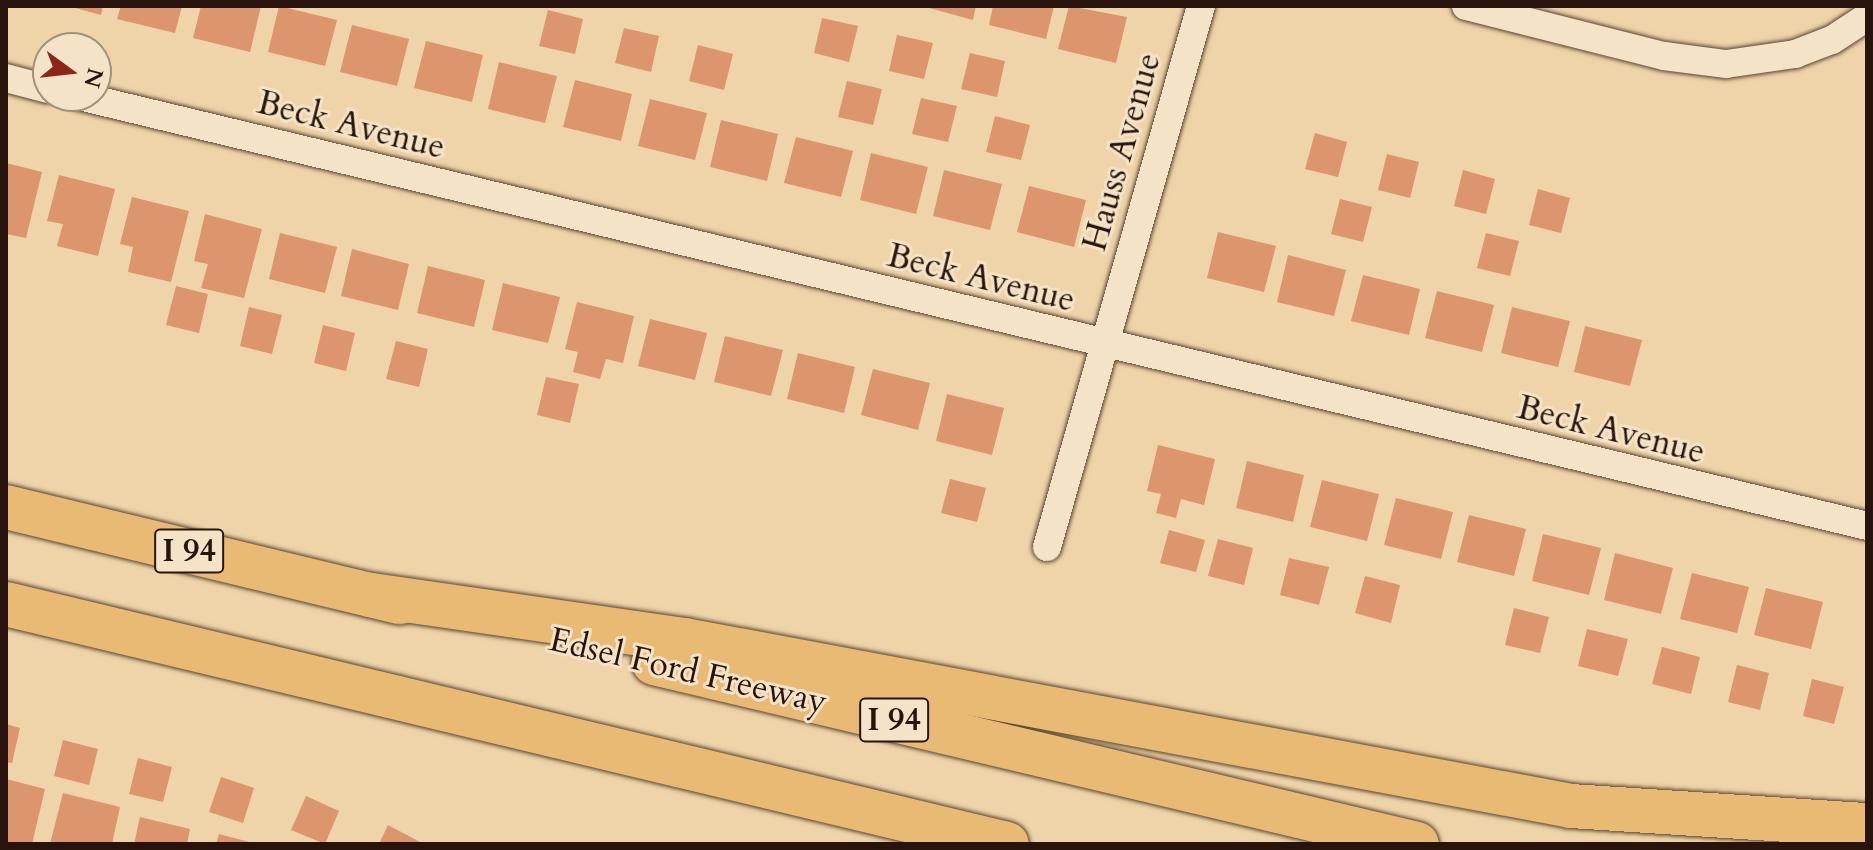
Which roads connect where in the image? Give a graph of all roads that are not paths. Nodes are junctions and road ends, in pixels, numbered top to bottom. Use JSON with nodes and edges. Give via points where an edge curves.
{"nodes":[{"id":1,"x":1201,"y":6,"type":"edge"},
{"id":2,"x":1466,"y":6,"type":"edge"},
{"id":3,"x":1867,"y":17,"type":"edge"},
{"id":4,"x":6,"y":78,"type":"edge"},
{"id":5,"x":32,"y":85,"type":"edge"},
{"id":6,"x":112,"y":104,"type":"edge"},
{"id":7,"x":1105,"y":345,"type":"junction"},
{"id":8,"x":6,"y":507,"type":"edge"},
{"id":9,"x":1867,"y":526,"type":"edge"},
{"id":10,"x":1047,"y":547,"type":"dead end"},
{"id":11,"x":371,"y":595,"type":"junction"},
{"id":12,"x":6,"y":604,"type":"edge"},
{"id":13,"x":613,"y":749,"type":"junction"},
{"id":14,"x":1867,"y":825,"type":"edge"},
{"id":15,"x":911,"y":844,"type":"edge"},
{"id":16,"x":1007,"y":844,"type":"edge"},
{"id":17,"x":1417,"y":844,"type":"edge"}],
"edges":[{"from":1,"to":7,"type":"street","name":"Hauss Avenue"},
{"from":2,"to":3,"type":"street","via":[[1664,56],[1726,64],[1795,54],[1832,40]]},
{"from":4,"to":5,"type":"street"},
{"from":6,"to":7,"type":"street","name":"Beck Avenue"},
{"from":7,"to":9,"type":"street","name":"Beck Avenue"},
{"from":7,"to":10,"type":"street","name":"Hauss Avenue"},
{"from":8,"to":11,"type":"highway","name":"Edsel Ford Freeway","number":"I 94"},
{"from":11,"to":14,"type":"highway","via":[[685,640],[1571,806]]},
{"from":11,"to":17,"type":"highway","name":"Edsel Ford Freeway","number":"I 94"},
{"from":12,"to":13,"type":"highway"},
{"from":13,"to":15,"type":"highway"},
{"from":13,"to":16,"type":"highway"}]}
